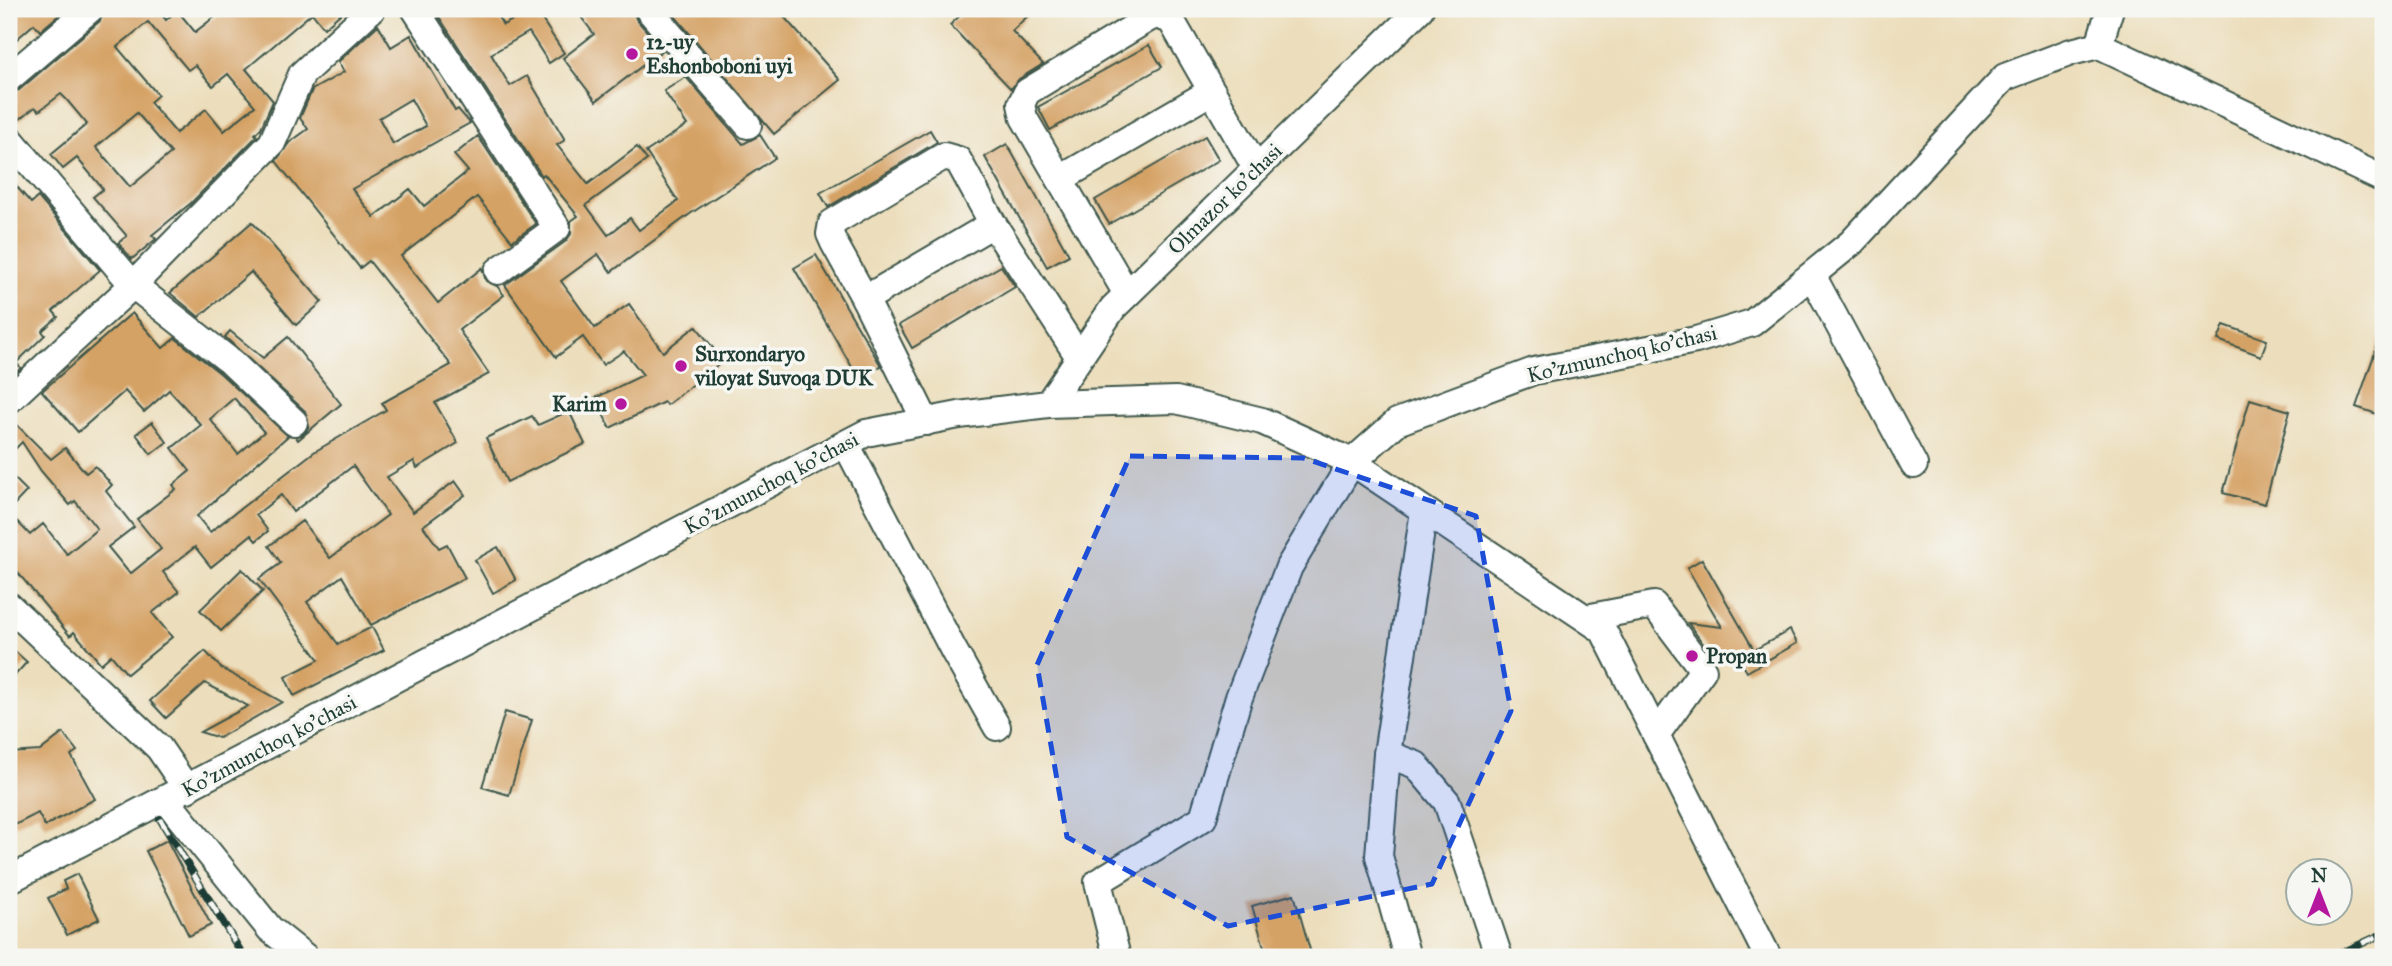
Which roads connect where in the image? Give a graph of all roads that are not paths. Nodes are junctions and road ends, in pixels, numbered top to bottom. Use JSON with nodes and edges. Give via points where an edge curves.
{"nodes":[{"id":1,"x":90,"y":9,"type":"edge"},
{"id":2,"x":372,"y":9,"type":"edge"},
{"id":3,"x":415,"y":9,"type":"edge"},
{"id":4,"x":648,"y":9,"type":"edge"},
{"id":5,"x":1420,"y":9,"type":"edge"},
{"id":6,"x":2110,"y":9,"type":"edge"},
{"id":7,"x":2099,"y":45,"type":"junction"},
{"id":8,"x":9,"y":79,"type":"edge"},
{"id":9,"x":1212,"y":91,"type":"junction"},
{"id":10,"x":748,"y":125,"type":"dead end"},
{"id":11,"x":9,"y":138,"type":"edge"},
{"id":12,"x":1256,"y":167,"type":"junction"},
{"id":13,"x":1060,"y":179,"type":"junction"},
{"id":14,"x":2383,"y":179,"type":"edge"},
{"id":15,"x":993,"y":224,"type":"junction"},
{"id":16,"x":498,"y":271,"type":"dead end"},
{"id":17,"x":1812,"y":275,"type":"junction"},
{"id":18,"x":133,"y":285,"type":"junction"},
{"id":19,"x":1127,"y":294,"type":"junction"},
{"id":20,"x":865,"y":299,"type":"junction"},
{"id":21,"x":1079,"y":358,"type":"junction"},
{"id":22,"x":9,"y":400,"type":"edge"},
{"id":23,"x":1048,"y":404,"type":"junction"},
{"id":24,"x":294,"y":422,"type":"dead end"},
{"id":25,"x":926,"y":422,"type":"junction"},
{"id":26,"x":846,"y":444,"type":"junction"},
{"id":27,"x":1352,"y":462,"type":"junction"},
{"id":28,"x":1914,"y":465,"type":"dead end"},
{"id":29,"x":1424,"y":510,"type":"junction"},
{"id":30,"x":9,"y":606,"type":"edge"},
{"id":31,"x":1586,"y":618,"type":"junction"},
{"id":32,"x":997,"y":727,"type":"dead end"},
{"id":33,"x":1656,"y":735,"type":"junction"},
{"id":34,"x":1387,"y":754,"type":"junction"},
{"id":35,"x":176,"y":794,"type":"junction"},
{"id":36,"x":9,"y":880,"type":"edge"},
{"id":37,"x":305,"y":957,"type":"edge"},
{"id":38,"x":1117,"y":957,"type":"edge"},
{"id":39,"x":1407,"y":957,"type":"edge"},
{"id":40,"x":1499,"y":957,"type":"edge"},
{"id":41,"x":1768,"y":957,"type":"edge"}],
"edges":[{"from":1,"to":8,"type":"street"},
{"from":2,"to":18,"type":"street","via":[[302,74],[272,143]]},
{"from":3,"to":16,"type":"street","via":[[557,228]]},
{"from":4,"to":10,"type":"street"},
{"from":5,"to":12,"type":"street","name":"Olmazor ko'chasi"},
{"from":6,"to":7,"type":"street"},
{"from":7,"to":14,"type":"street"},
{"from":7,"to":17,"type":"street","name":"Ko'zmunchoq ko'chasi","via":[[2005,77],[1851,243]]},
{"from":9,"to":12,"type":"street"},
{"from":9,"to":13,"type":"street"},
{"from":9,"to":13,"type":"street","via":[[1171,20],[1156,15],[1149,18],[1027,92],[1021,104],[1024,118]]},
{"from":11,"to":18,"type":"street"},
{"from":12,"to":19,"type":"street","name":"Olmazor ko'chasi"},
{"from":13,"to":19,"type":"street"},
{"from":15,"to":20,"type":"street"},
{"from":15,"to":20,"type":"street","via":[[958,160],[944,156],[934,160],[832,223],[830,234]]},
{"from":15,"to":21,"type":"street"},
{"from":17,"to":27,"type":"street","name":"Ko'zmunchoq ko'chasi","via":[[1752,323],[1696,340],[1534,372],[1397,422]]},
{"from":17,"to":28,"type":"street"},
{"from":18,"to":22,"type":"street"},
{"from":18,"to":24,"type":"street","via":[[231,362]]},
{"from":19,"to":21,"type":"street","name":"Olmazor ko'chasi"},
{"from":20,"to":25,"type":"street"},
{"from":21,"to":23,"type":"street","name":"Olmazor ko'chasi"},
{"from":23,"to":25,"type":"street","name":"Ko'zmunchoq ko'chasi"},
{"from":23,"to":27,"type":"street","name":"Ko'zmunchoq ko'chasi","via":[[1176,400],[1262,421]]},
{"from":25,"to":26,"type":"street","name":"Ko'zmunchoq ko'chasi","via":[[866,433]]},
{"from":26,"to":32,"type":"street"},
{"from":26,"to":35,"type":"street","name":"Ko'zmunchoq ko'chasi"},
{"from":27,"to":29,"type":"street"},
{"from":27,"to":38,"type":"street","via":[[1289,567],[1238,700],[1203,818],[1098,882]]},
{"from":29,"to":31,"type":"street"},
{"from":29,"to":34,"type":"street"},
{"from":30,"to":35,"type":"street","via":[[159,748]]},
{"from":31,"to":33,"type":"street","via":[[1603,630]]},
{"from":31,"to":33,"type":"street","via":[[1654,605],[1703,670]]},
{"from":33,"to":41,"type":"street"},
{"from":34,"to":39,"type":"street","via":[[1379,856]]},
{"from":34,"to":40,"type":"street","via":[[1416,765],[1447,802]]},
{"from":35,"to":36,"type":"street","name":"Ko'zmunchoq ko'chasi"},
{"from":35,"to":37,"type":"street","via":[[270,929]]}]}
